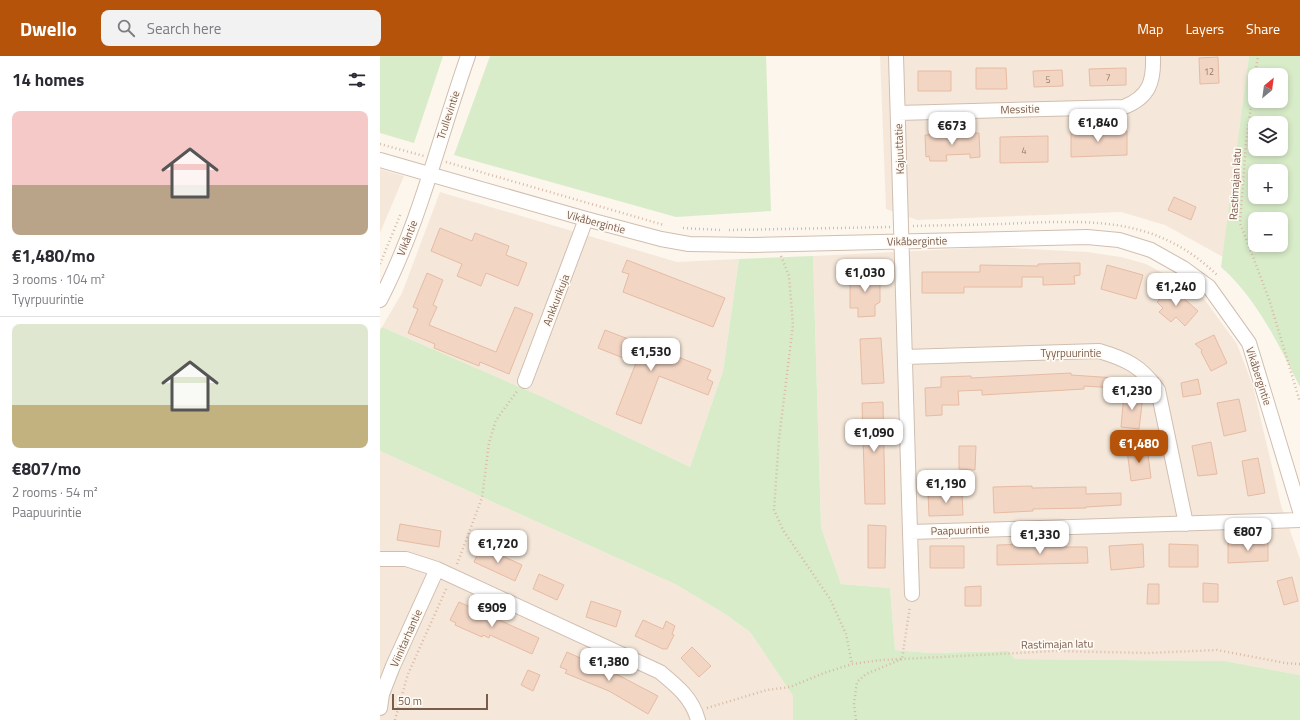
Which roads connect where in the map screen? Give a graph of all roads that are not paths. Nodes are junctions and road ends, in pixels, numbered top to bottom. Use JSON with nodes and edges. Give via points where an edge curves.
{"nodes":[{"id":1,"x":468,"y":56,"type":"edge"},
{"id":2,"x":896,"y":56,"type":"edge"},
{"id":3,"x":1153,"y":56,"type":"edge"},
{"id":4,"x":898,"y":113,"type":"junction"},
{"id":5,"x":380,"y":160,"type":"edge"},
{"id":6,"x":423,"y":173,"type":"junction"},
{"id":7,"x":586,"y":219,"type":"junction"},
{"id":8,"x":902,"y":242,"type":"junction"},
{"id":9,"x":380,"y":300,"type":"edge"},
{"id":10,"x":905,"y":357,"type":"junction"},
{"id":11,"x":525,"y":381,"type":"road end"},
{"id":12,"x":1300,"y":511,"type":"edge"},
{"id":13,"x":1300,"y":520,"type":"edge"},
{"id":14,"x":1186,"y":524,"type":"junction"},
{"id":15,"x":910,"y":532,"type":"junction"},
{"id":16,"x":380,"y":559,"type":"edge"},
{"id":17,"x":437,"y":569,"type":"junction"},
{"id":18,"x":912,"y":594,"type":"road end"},
{"id":19,"x":380,"y":708,"type":"edge"},
{"id":20,"x":697,"y":716,"type":"edge"}],
"edges":[{"from":1,"to":6,"type":"street","name":"Trullevintie"},
{"from":2,"to":4,"type":"street","name":"Kajuuttatie"},
{"from":3,"to":4,"type":"street","name":"Messitie","via":[[1154,66],[1149,90],[1138,102],[1124,107]]},
{"from":4,"to":8,"type":"street","name":"Kajuuttatie"},
{"from":5,"to":6,"type":"street","name":"Vikåbergintie"},
{"from":6,"to":7,"type":"street","name":"Vikåbergintie"},
{"from":6,"to":9,"type":"street","name":"Vikåntie","via":[[420,207]]},
{"from":7,"to":8,"type":"street","name":"Vikåbergintie","via":[[675,242],[707,245]]},
{"from":7,"to":11,"type":"street","name":"Ankkurikuja"},
{"from":8,"to":10,"type":"street"},
{"from":8,"to":12,"type":"street","name":"Vikåbergintie","via":[[1087,236],[1120,240],[1150,250],[1183,268],[1209,287],[1248,343]]},
{"from":10,"to":14,"type":"street","name":"Tyyrpuurintie","via":[[1099,351],[1120,357],[1146,374],[1158,390]]},
{"from":10,"to":15,"type":"street"},
{"from":13,"to":14,"type":"street","name":"Paapuurintie"},
{"from":14,"to":15,"type":"street","name":"Paapuurintie"},
{"from":15,"to":18,"type":"street"},
{"from":16,"to":17,"type":"street","via":[[406,559]]},
{"from":17,"to":19,"type":"street","name":"Viinitarhantie","via":[[393,666],[382,694]]},
{"from":17,"to":20,"type":"street","via":[[660,672],[681,690]]}]}
